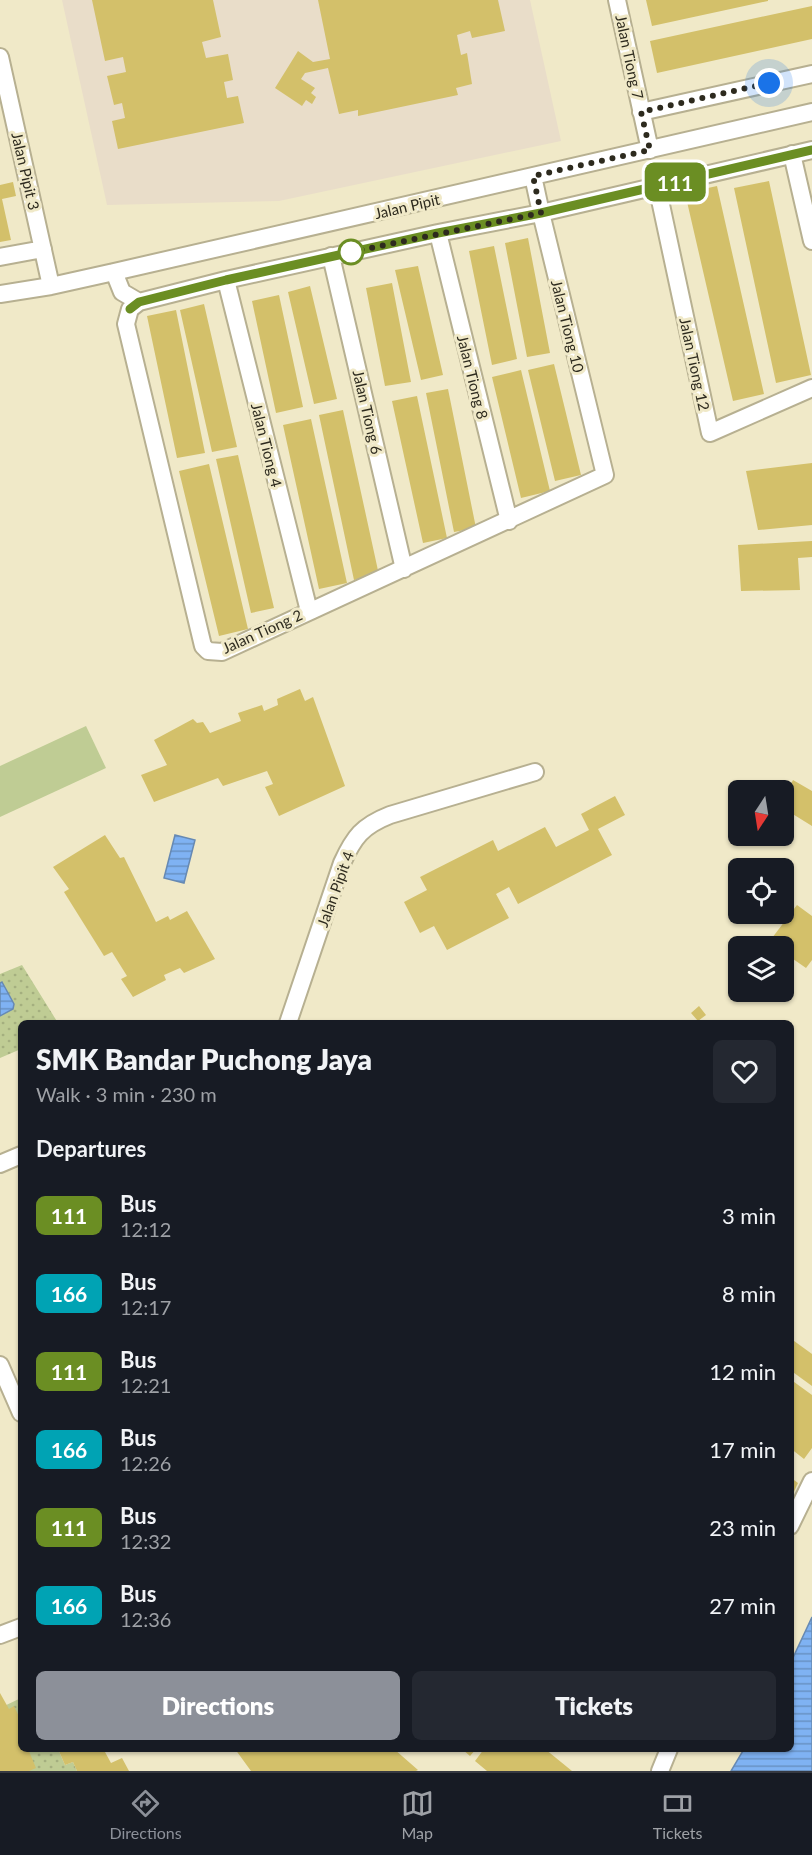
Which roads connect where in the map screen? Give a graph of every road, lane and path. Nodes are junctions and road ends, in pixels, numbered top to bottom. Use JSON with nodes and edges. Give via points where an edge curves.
{"nodes":[{"id":1,"x":617,"y":0,"type":"edge"},
{"id":2,"x":0,"y":57,"type":"edge"},
{"id":3,"x":812,"y":74,"type":"edge"},
{"id":4,"x":641,"y":112,"type":"junction"},
{"id":5,"x":812,"y":112,"type":"edge"},
{"id":6,"x":650,"y":150,"type":"junction"},
{"id":7,"x":812,"y":150,"type":"edge"},
{"id":8,"x":792,"y":154,"type":"junction"},
{"id":9,"x":533,"y":176,"type":"junction"},
{"id":10,"x":657,"y":186,"type":"junction"},
{"id":11,"x":541,"y":213,"type":"junction"},
{"id":12,"x":438,"y":233,"type":"junction"},
{"id":13,"x":812,"y":241,"type":"edge"},
{"id":14,"x":43,"y":249,"type":"junction"},
{"id":15,"x":331,"y":256,"type":"junction"},
{"id":16,"x":0,"y":257,"type":"edge"},
{"id":17,"x":114,"y":272,"type":"junction"},
{"id":18,"x":226,"y":280,"type":"junction"},
{"id":19,"x":51,"y":286,"type":"junction"},
{"id":20,"x":0,"y":294,"type":"edge"},
{"id":21,"x":134,"y":306,"type":"junction"},
{"id":22,"x":812,"y":388,"type":"edge"},
{"id":23,"x":605,"y":475,"type":"joint"},
{"id":24,"x":509,"y":521,"type":"junction"},
{"id":25,"x":404,"y":568,"type":"junction"},
{"id":26,"x":309,"y":611,"type":"junction"},
{"id":27,"x":535,"y":772,"type":"dead end"},
{"id":28,"x":289,"y":1020,"type":"edge"},
{"id":29,"x":18,"y":1156,"type":"edge"},
{"id":30,"x":0,"y":1164,"type":"edge"},
{"id":31,"x":0,"y":1365,"type":"edge"},
{"id":32,"x":18,"y":1406,"type":"edge"},
{"id":33,"x":812,"y":1481,"type":"edge"},
{"id":34,"x":794,"y":1518,"type":"edge"},
{"id":35,"x":18,"y":1628,"type":"edge"},
{"id":36,"x":0,"y":1635,"type":"edge"},
{"id":37,"x":668,"y":1752,"type":"edge"},
{"id":38,"x":660,"y":1771,"type":"edge"}],
"edges":[{"from":1,"to":4,"type":"street","name":"Jalan Tiong 7"},
{"from":2,"to":14,"type":"street","name":"Jalan Pipit 3"},
{"from":3,"to":4,"type":"street"},
{"from":4,"to":6,"type":"street","name":"Jalan Tiong 7"},
{"from":5,"to":6,"type":"street","name":"Jalan Pipit"},
{"from":6,"to":9,"type":"street","name":"Jalan Pipit"},
{"from":7,"to":8,"type":"street"},
{"from":8,"to":10,"type":"street"},
{"from":8,"to":13,"type":"street"},
{"from":9,"to":11,"type":"street","name":"Jalan Tiong 10"},
{"from":9,"to":17,"type":"street","name":"Jalan Pipit"},
{"from":10,"to":11,"type":"street"},
{"from":10,"to":22,"type":"street","name":"Jalan Tiong 12","via":[[710,433]]},
{"from":11,"to":12,"type":"street"},
{"from":11,"to":23,"type":"street","name":"Jalan Tiong 10"},
{"from":12,"to":15,"type":"street"},
{"from":12,"to":24,"type":"street","name":"Jalan Tiong 8"},
{"from":14,"to":16,"type":"street"},
{"from":14,"to":19,"type":"street","name":"Jalan Pipit 3"},
{"from":15,"to":18,"type":"street"},
{"from":15,"to":25,"type":"street","name":"Jalan Tiong 6"},
{"from":17,"to":19,"type":"street","name":"Jalan Pipit"},
{"from":17,"to":21,"type":"street","via":[[122,292]]},
{"from":18,"to":21,"type":"street"},
{"from":18,"to":26,"type":"street","name":"Jalan Tiong 4"},
{"from":19,"to":20,"type":"street","name":"Jalan Pipit"},
{"from":21,"to":26,"type":"street","name":"Jalan Tiong 2","via":[[126,324],[202,646],[208,651],[222,652]]},
{"from":23,"to":24,"type":"street","name":"Jalan Tiong 2"},
{"from":24,"to":25,"type":"street","name":"Jalan Tiong 2"},
{"from":25,"to":26,"type":"street","name":"Jalan Tiong 2"},
{"from":27,"to":28,"type":"street","name":"Jalan Pipit 4","via":[[390,815],[361,832],[342,863]]},
{"from":29,"to":30,"type":"street"},
{"from":31,"to":32,"type":"street"},
{"from":33,"to":34,"type":"street"},
{"from":35,"to":36,"type":"street"},
{"from":37,"to":38,"type":"street"}]}
